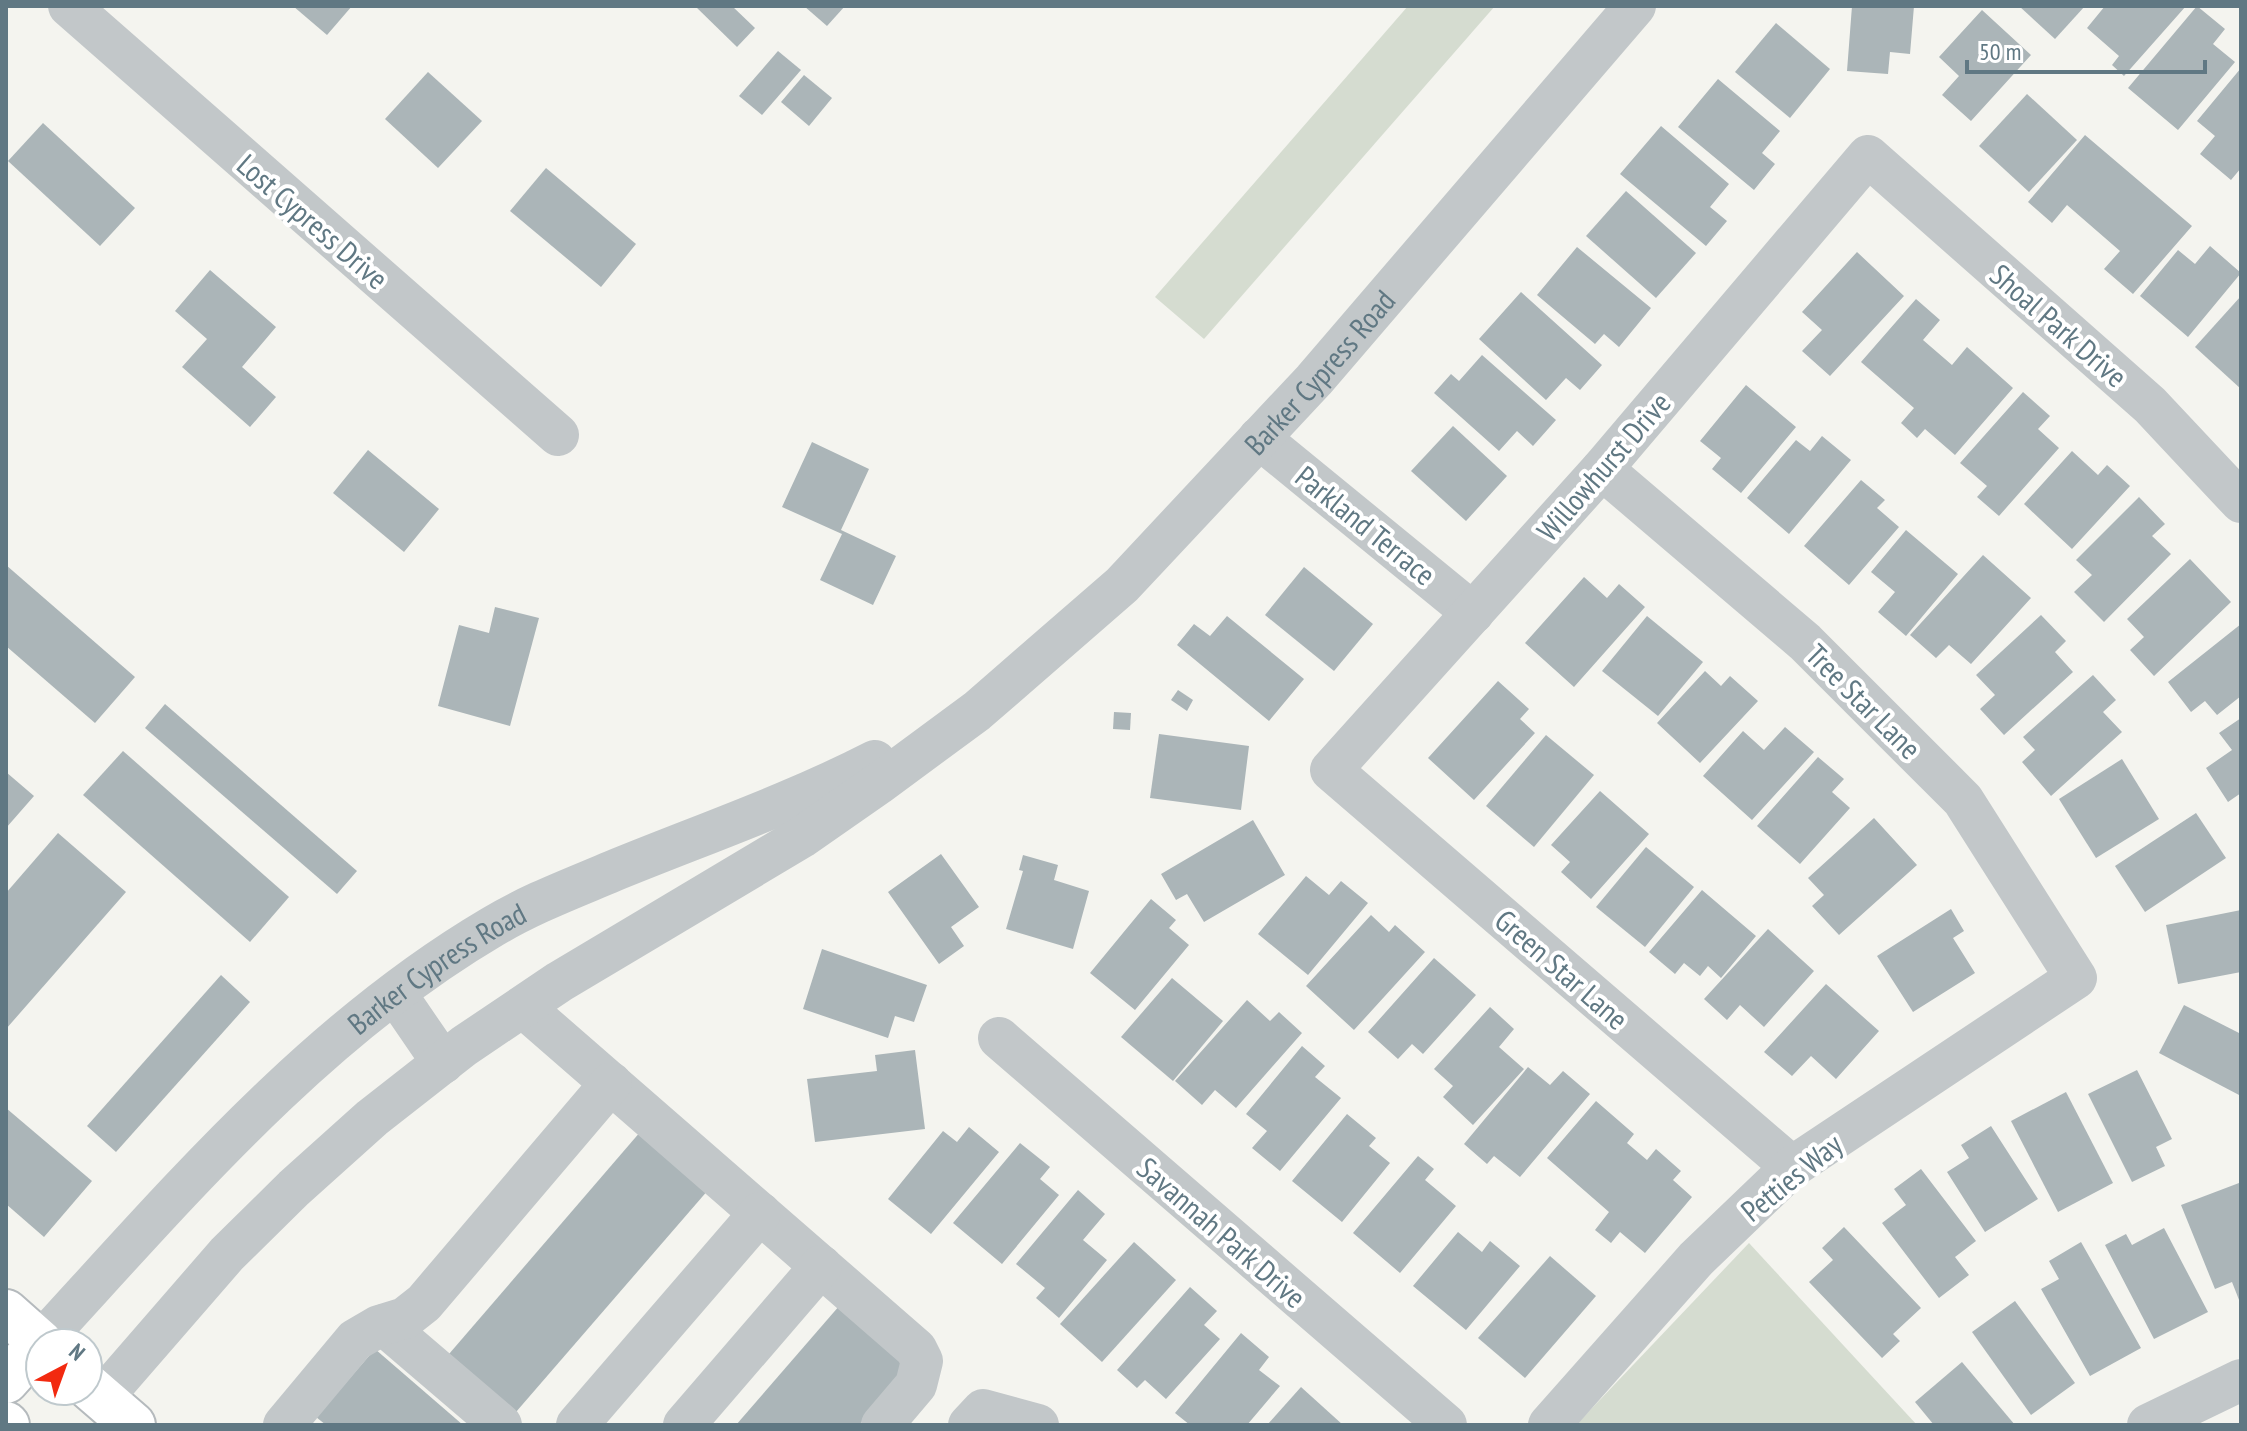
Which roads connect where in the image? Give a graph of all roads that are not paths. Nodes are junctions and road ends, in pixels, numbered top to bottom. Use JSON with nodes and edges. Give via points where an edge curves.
{"nodes":[{"id":1,"x":69,"y":6,"type":"edge"},
{"id":2,"x":1635,"y":6,"type":"edge"},
{"id":3,"x":1868,"y":156,"type":"joint"},
{"id":4,"x":558,"y":435,"type":"dead end"},
{"id":5,"x":1259,"y":438,"type":"junction"},
{"id":6,"x":1602,"y":469,"type":"junction"},
{"id":7,"x":2241,"y":502,"type":"edge"},
{"id":8,"x":1473,"y":613,"type":"junction"},
{"id":9,"x":977,"y":711,"type":"junction"},
{"id":10,"x":1331,"y":770,"type":"joint"},
{"id":11,"x":2076,"y":978,"type":"joint"},
{"id":12,"x":395,"y":993,"type":"junction"},
{"id":13,"x":523,"y":1007,"type":"junction"},
{"id":14,"x":999,"y":1038,"type":"dead end"},
{"id":15,"x":443,"y":1063,"type":"junction"},
{"id":16,"x":611,"y":1083,"type":"junction"},
{"id":17,"x":1792,"y":1167,"type":"junction"},
{"id":18,"x":760,"y":1213,"type":"junction"},
{"id":19,"x":821,"y":1266,"type":"junction"},
{"id":20,"x":6,"y":1312,"type":"edge"},
{"id":21,"x":384,"y":1325,"type":"junction"},
{"id":22,"x":55,"y":1327,"type":"edge"},
{"id":23,"x":24,"y":1328,"type":"edge"},
{"id":24,"x":24,"y":1361,"type":"edge"},
{"id":25,"x":2241,"y":1380,"type":"edge"},
{"id":26,"x":6,"y":1381,"type":"edge"},
{"id":27,"x":100,"y":1409,"type":"edge"},
{"id":28,"x":2204,"y":1413,"type":"edge"},
{"id":29,"x":284,"y":1425,"type":"edge"},
{"id":30,"x":501,"y":1425,"type":"edge"},
{"id":31,"x":577,"y":1425,"type":"edge"},
{"id":32,"x":684,"y":1425,"type":"edge"},
{"id":33,"x":882,"y":1425,"type":"edge"},
{"id":34,"x":969,"y":1425,"type":"edge"},
{"id":35,"x":1038,"y":1425,"type":"edge"},
{"id":36,"x":1446,"y":1425,"type":"edge"},
{"id":37,"x":1549,"y":1425,"type":"edge"},
{"id":38,"x":2148,"y":1425,"type":"edge"}],
"edges":[{"from":1,"to":4,"type":"street","name":"Lost Cypress Drive"},
{"from":2,"to":5,"type":"street","name":"Barker Cypress Road"},
{"from":3,"to":6,"type":"street","name":"Willowhurst Drive"},
{"from":3,"to":7,"type":"street","name":"Shoal Park Drive","via":[[2150,405]]},
{"from":5,"to":8,"type":"street","name":"Parkland Terrace"},
{"from":5,"to":9,"type":"street","name":"Barker Cypress Road","via":[[1122,585]]},
{"from":6,"to":8,"type":"street","name":"Willowhurst Drive"},
{"from":6,"to":11,"type":"street","name":"Tree Star Lane","via":[[1805,642],[1963,800]]},
{"from":8,"to":10,"type":"street","name":"Willowhurst Drive"},
{"from":9,"to":12,"type":"street","name":"Barker Cypress Road","via":[[847,776],[562,892],[494,925]]},
{"from":9,"to":13,"type":"street","name":"Barker Cypress Road","via":[[802,837]]},
{"from":10,"to":17,"type":"street","name":"Green Star Lane"},
{"from":11,"to":17,"type":"street","name":"Petties Way"},
{"from":12,"to":15,"type":"street"},
{"from":12,"to":22,"type":"street","name":"Barker Cypress Road","via":[[270,1100]]},
{"from":13,"to":15,"type":"street","name":"Barker Cypress Road"},
{"from":13,"to":16,"type":"street"},
{"from":14,"to":36,"type":"street","name":"Savannah Park Drive"},
{"from":15,"to":27,"type":"street","name":"Barker Cypress Road","via":[[372,1118],[227,1254]]},
{"from":16,"to":18,"type":"street"},
{"from":16,"to":21,"type":"street","via":[[424,1303]]},
{"from":17,"to":37,"type":"street","name":"Petties Way","via":[[1696,1259]]},
{"from":18,"to":19,"type":"street"},
{"from":18,"to":31,"type":"street"},
{"from":19,"to":32,"type":"street"},
{"from":19,"to":33,"type":"street","via":[[916,1349],[922,1361],[916,1385]]},
{"from":20,"to":23,"type":"main road"},
{"from":21,"to":29,"type":"street","via":[[355,1340]]},
{"from":21,"to":30,"type":"street"},
{"from":24,"to":26,"type":"main road","name":"Barker Cypress Road"},
{"from":25,"to":28,"type":"street"},
{"from":28,"to":38,"type":"street"},
{"from":34,"to":35,"type":"street","via":[[983,1410]]}]}
